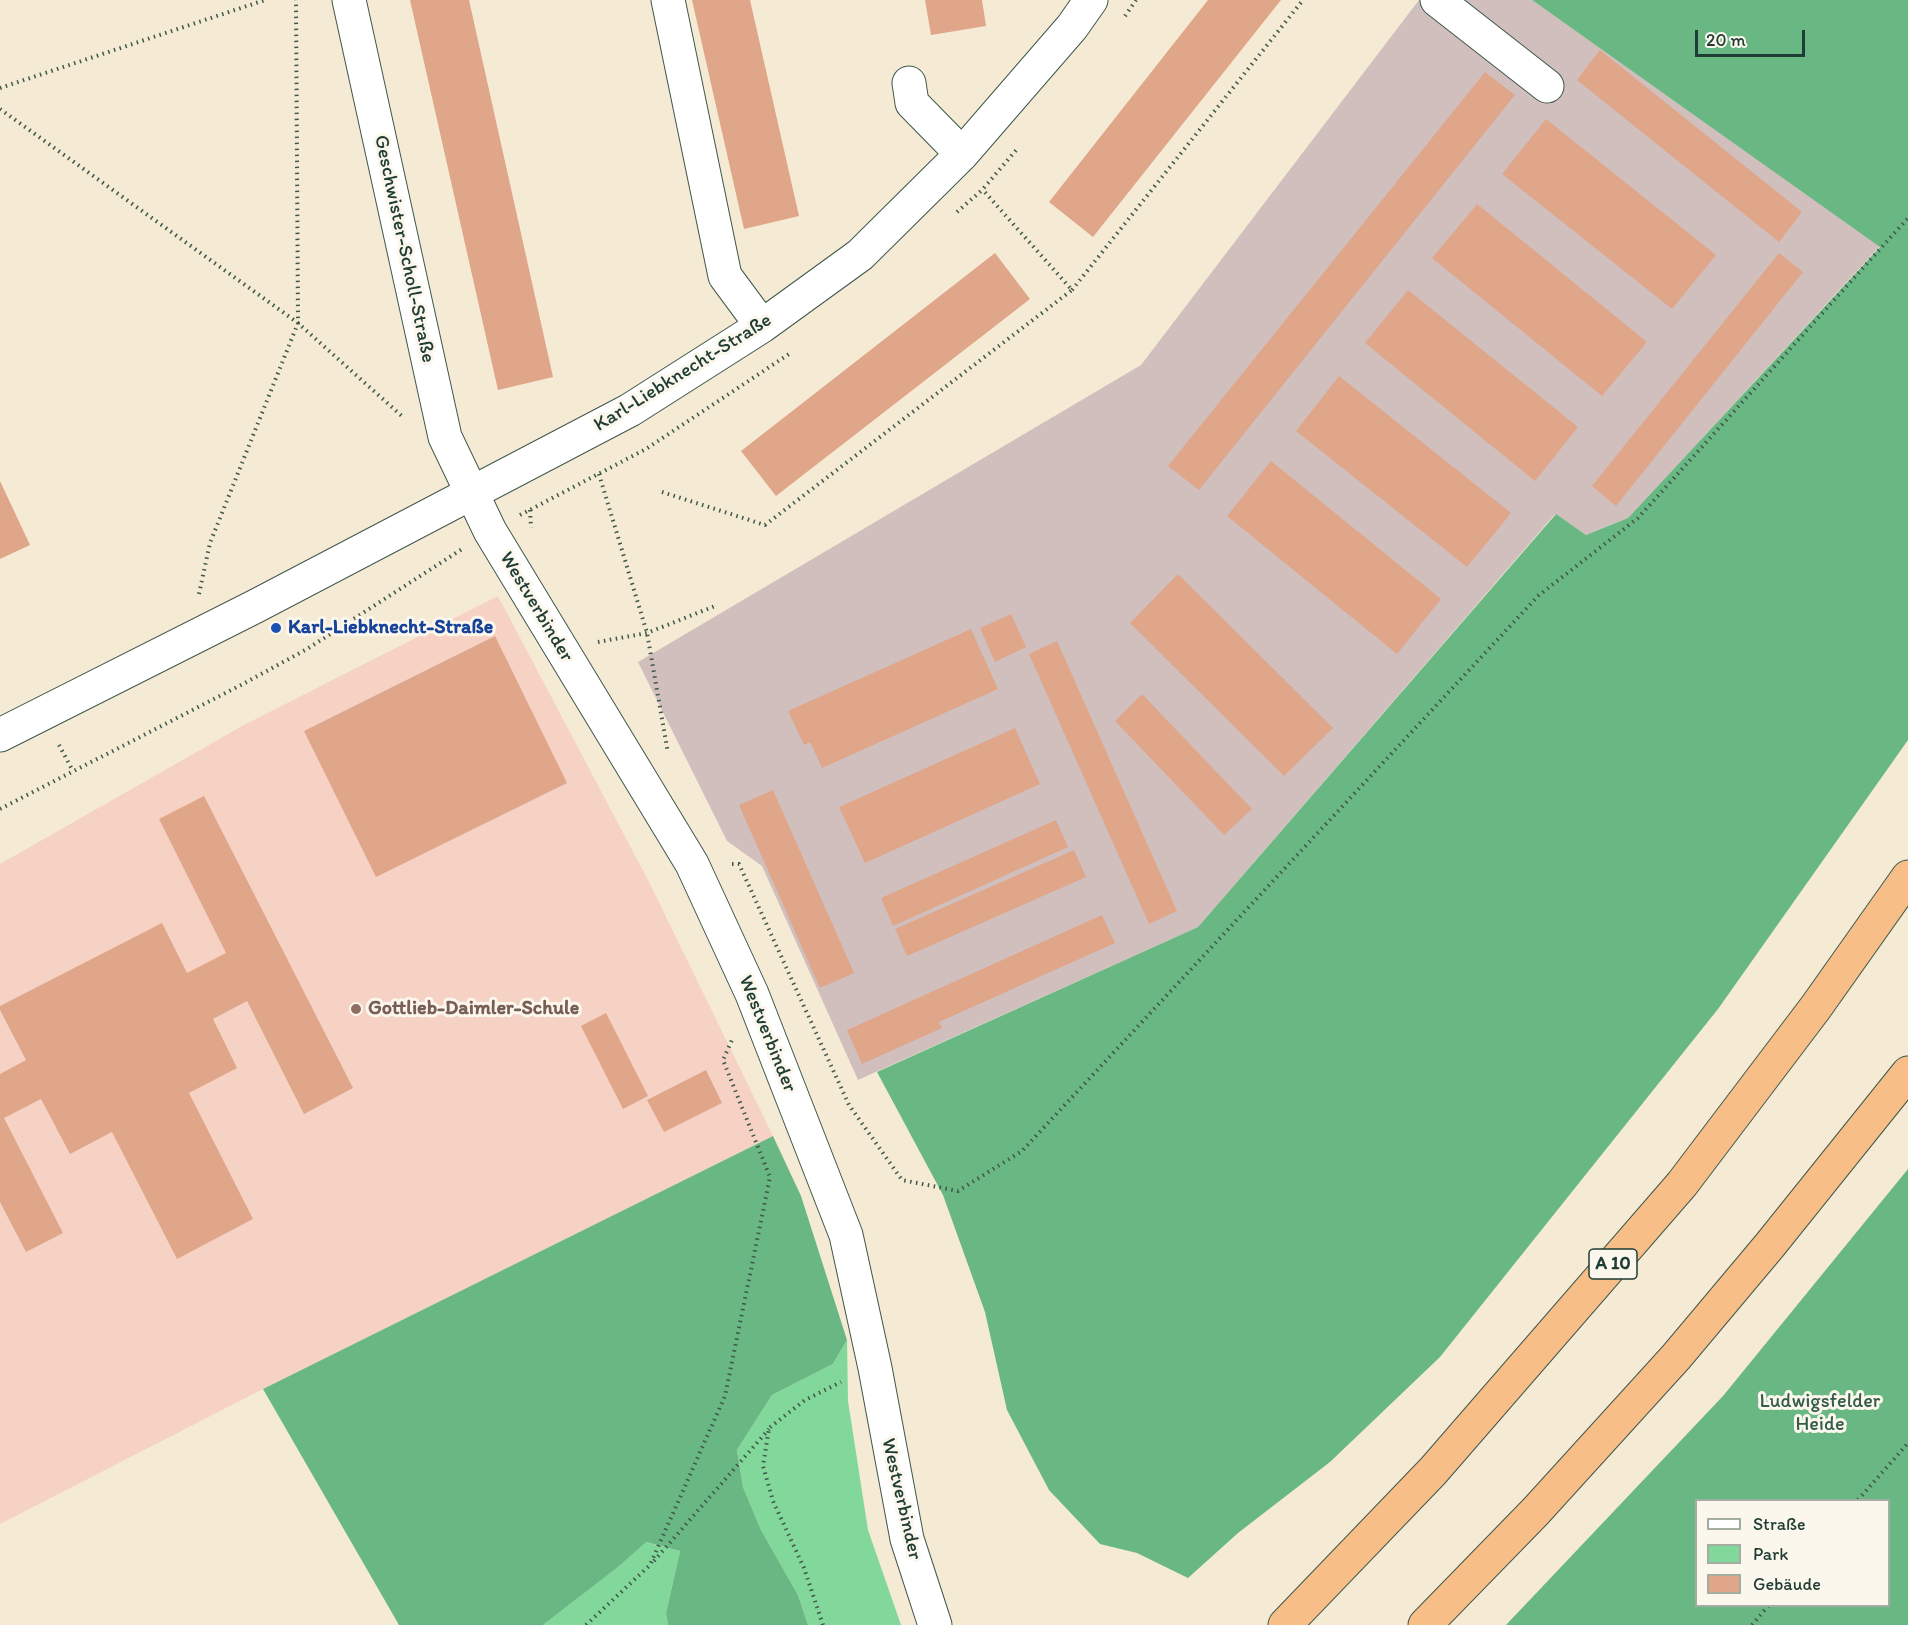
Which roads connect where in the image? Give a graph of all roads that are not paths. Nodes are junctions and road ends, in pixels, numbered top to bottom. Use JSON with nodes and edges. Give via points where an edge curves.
{"nodes":[{"id":1,"x":349,"y":0,"type":"edge"},
{"id":2,"x":668,"y":0,"type":"edge"},
{"id":3,"x":1091,"y":0,"type":"edge"},
{"id":4,"x":1437,"y":0,"type":"edge"},
{"id":5,"x":909,"y":83,"type":"dead end"},
{"id":6,"x":1547,"y":86,"type":"dead end"},
{"id":7,"x":962,"y":154,"type":"junction"},
{"id":8,"x":762,"y":326,"type":"junction"},
{"id":9,"x":473,"y":492,"type":"junction"},
{"id":10,"x":0,"y":735,"type":"edge"},
{"id":11,"x":1908,"y":877,"type":"edge"},
{"id":12,"x":1908,"y":1073,"type":"edge"},
{"id":13,"x":935,"y":1625,"type":"edge"},
{"id":14,"x":1285,"y":1625,"type":"edge"},
{"id":15,"x":1425,"y":1625,"type":"edge"}],
"edges":[{"from":1,"to":9,"type":"street","name":"Geschwister-Scholl-Straße","via":[[445,437]]},
{"from":2,"to":8,"type":"street","via":[[725,276]]},
{"from":3,"to":7,"type":"street","name":"Karl-Liebknecht-Straße"},
{"from":4,"to":6,"type":"street"},
{"from":5,"to":7,"type":"street","via":[[912,103]]},
{"from":7,"to":8,"type":"street","name":"Karl-Liebknecht-Straße","via":[[860,255]]},
{"from":8,"to":9,"type":"street","name":"Karl-Liebknecht-Straße","via":[[630,410]]},
{"from":9,"to":10,"type":"street","name":"Karl-Liebknecht-Straße"},
{"from":9,"to":13,"type":"street","name":"Westverbinder","via":[[490,531],[692,864],[752,994],[846,1234],[908,1539]]},
{"from":11,"to":14,"type":"highway","number":"A 10","via":[[1682,1184],[1433,1471]]},
{"from":12,"to":15,"type":"highway","via":[[1676,1358]]}]}
